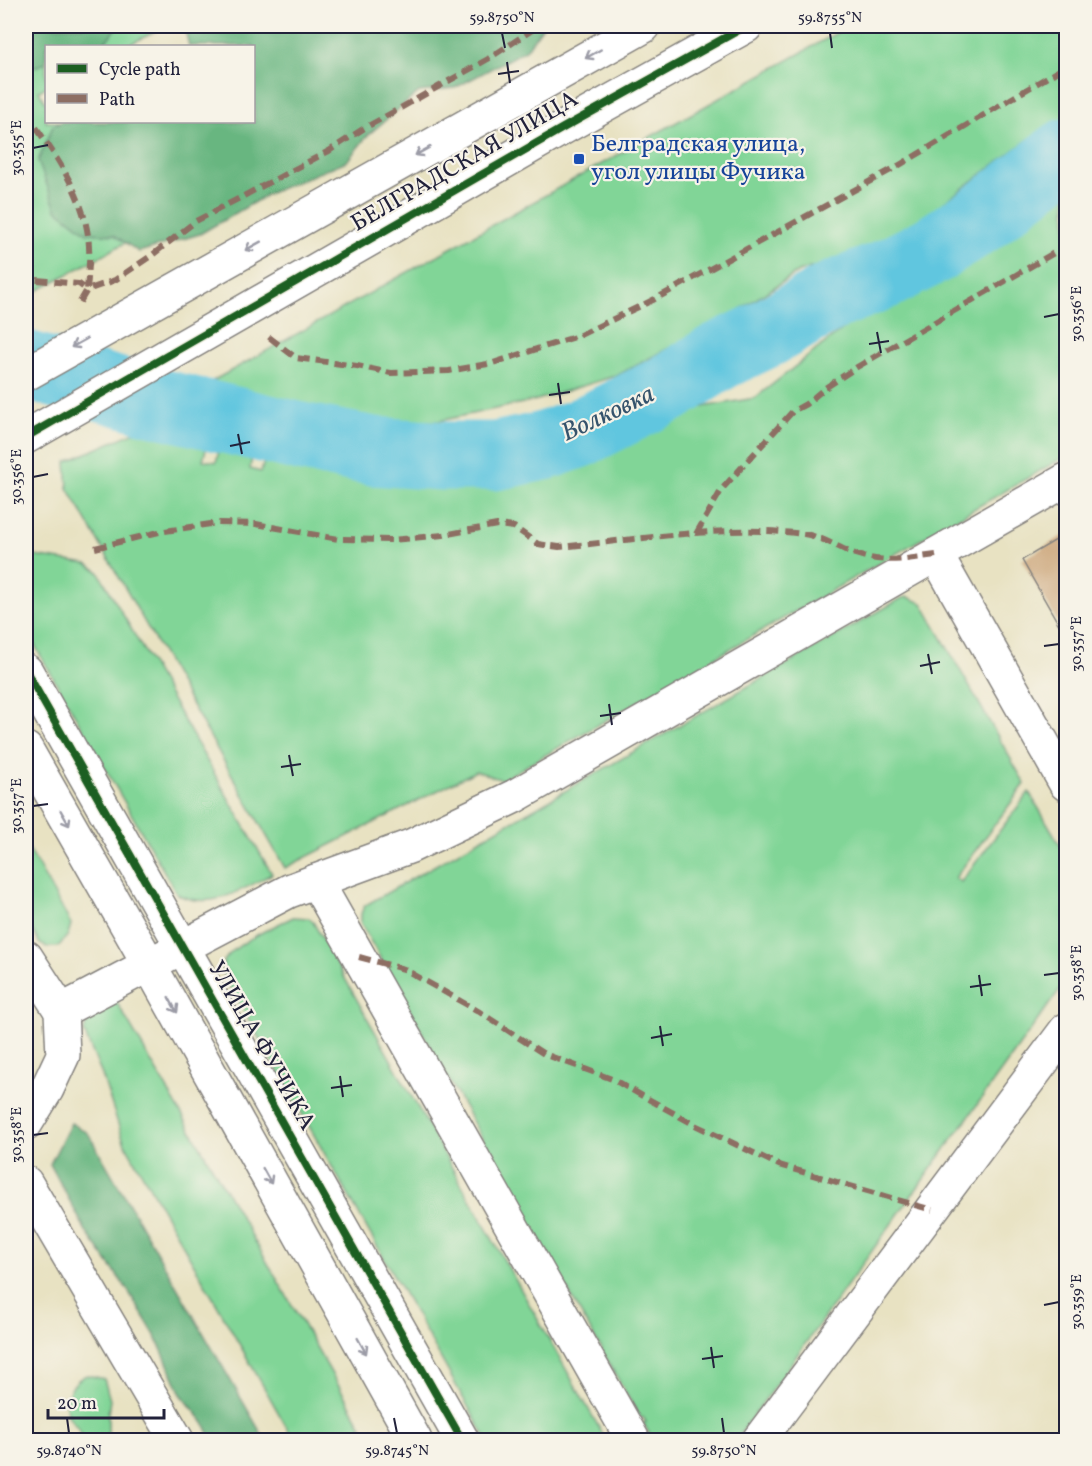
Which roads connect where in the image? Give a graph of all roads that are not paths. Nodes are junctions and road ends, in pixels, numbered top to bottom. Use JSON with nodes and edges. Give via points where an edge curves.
{"nodes":[{"id":1,"x":644,"y":26,"type":"edge"},
{"id":2,"x":746,"y":26,"type":"edge"},
{"id":3,"x":26,"y":374,"type":"edge"},
{"id":4,"x":33,"y":432,"type":"edge"},
{"id":5,"x":1066,"y":480,"type":"edge"},
{"id":6,"x":936,"y":555,"type":"junction"},
{"id":7,"x":26,"y":670,"type":"edge"},
{"id":8,"x":26,"y":749,"type":"edge"},
{"id":9,"x":1066,"y":784,"type":"edge"},
{"id":10,"x":316,"y":881,"type":"junction"},
{"id":11,"x":182,"y":946,"type":"junction"},
{"id":12,"x":149,"y":964,"type":"junction"},
{"id":13,"x":30,"y":974,"type":"edge"},
{"id":14,"x":61,"y":1011,"type":"junction"},
{"id":15,"x":1066,"y":1030,"type":"edge"},
{"id":16,"x":31,"y":1098,"type":"edge"},
{"id":17,"x":26,"y":1183,"type":"edge"},
{"id":18,"x":177,"y":1440,"type":"edge"},
{"id":19,"x":414,"y":1440,"type":"edge"},
{"id":20,"x":462,"y":1440,"type":"edge"},
{"id":21,"x":633,"y":1440,"type":"edge"},
{"id":22,"x":759,"y":1440,"type":"edge"}],
"edges":[{"from":1,"to":3,"type":"street","name":"БЕЛГРАДСКАЯ УЛИЦА","one_way":true},
{"from":2,"to":4,"type":"street","name":"БЕЛГРАДСКАЯ УЛИЦА"},
{"from":5,"to":6,"type":"street"},
{"from":6,"to":9,"type":"street"},
{"from":6,"to":10,"type":"street","via":[[515,796],[411,846]]},
{"from":7,"to":11,"type":"street","name":"УЛИЦА ФУЧИКА"},
{"from":8,"to":12,"type":"street","one_way":true},
{"from":10,"to":11,"type":"street","via":[[288,891]]},
{"from":10,"to":21,"type":"street"},
{"from":11,"to":12,"type":"street"},
{"from":11,"to":20,"type":"street","name":"УЛИЦА ФУЧИКА"},
{"from":12,"to":14,"type":"street"},
{"from":12,"to":19,"type":"street","one_way":true},
{"from":13,"to":14,"type":"street"},
{"from":14,"to":16,"type":"street","via":[[63,1055]]},
{"from":15,"to":22,"type":"street"},
{"from":17,"to":18,"type":"street"}]}
